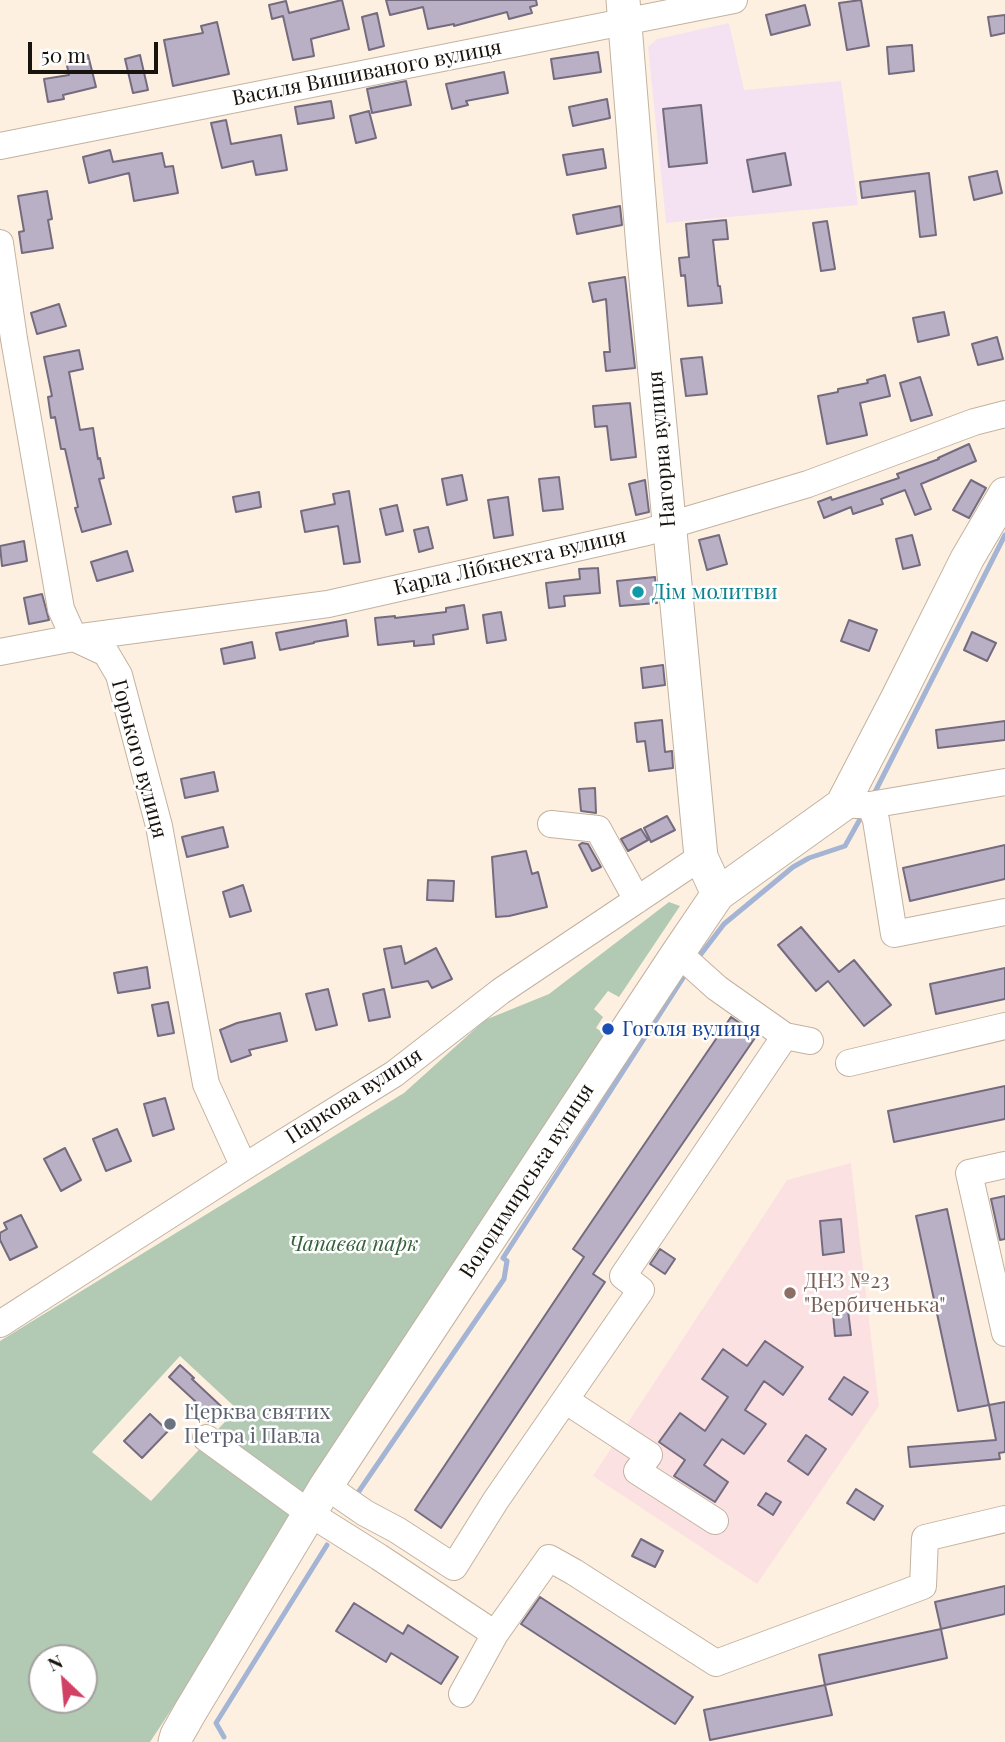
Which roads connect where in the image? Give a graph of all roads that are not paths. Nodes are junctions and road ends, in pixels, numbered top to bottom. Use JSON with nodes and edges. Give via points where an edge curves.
{"nodes":[{"id":1,"x":734,"y":0,"type":"edge"},
{"id":2,"x":624,"y":11,"type":"edge"},
{"id":3,"x":0,"y":146,"type":"edge"},
{"id":4,"x":0,"y":243,"type":"edge"},
{"id":5,"x":1005,"y":414,"type":"edge"},
{"id":6,"x":1005,"y":494,"type":"edge"},
{"id":7,"x":669,"y":525,"type":"junction"},
{"id":8,"x":75,"y":638,"type":"junction"},
{"id":9,"x":0,"y":652,"type":"edge"},
{"id":10,"x":1005,"y":782,"type":"edge"},
{"id":11,"x":856,"y":805,"type":"junction"},
{"id":12,"x":551,"y":824,"type":"dead end"},
{"id":13,"x":701,"y":857,"type":"junction"},
{"id":14,"x":718,"y":894,"type":"junction"},
{"id":15,"x":637,"y":900,"type":"junction"},
{"id":16,"x":1005,"y":912,"type":"edge"},
{"id":17,"x":678,"y":953,"type":"junction"},
{"id":18,"x":1005,"y":1027,"type":"edge"},
{"id":19,"x":849,"y":1063,"type":"dead end"},
{"id":20,"x":1005,"y":1164,"type":"edge"},
{"id":21,"x":244,"y":1167,"type":"junction"},
{"id":22,"x":0,"y":1324,"type":"edge"},
{"id":23,"x":1005,"y":1332,"type":"edge"},
{"id":24,"x":565,"y":1400,"type":"junction"},
{"id":25,"x":206,"y":1438,"type":"dead end"},
{"id":26,"x":317,"y":1500,"type":"junction"},
{"id":27,"x":1005,"y":1519,"type":"edge"},
{"id":28,"x":715,"y":1521,"type":"dead end"},
{"id":29,"x":495,"y":1634,"type":"junction"},
{"id":30,"x":462,"y":1694,"type":"dead end"},
{"id":31,"x":175,"y":1742,"type":"edge"}],
"edges":[{"from":1,"to":2,"type":"street","name":"Василя Вишиваного вулиця"},
{"from":2,"to":3,"type":"street","name":"Василя Вишиваного вулиця"},
{"from":2,"to":7,"type":"main road","name":"Нагорна вулиця"},
{"from":4,"to":8,"type":"street","via":[[61,609]]},
{"from":5,"to":7,"type":"street","name":"Карла Лібкнехта вулиця","via":[[808,484]]},
{"from":6,"to":11,"type":"main road","via":[[897,699]]},
{"from":7,"to":8,"type":"street","name":"Карла Лібкнехта вулиця","via":[[328,604]]},
{"from":7,"to":13,"type":"main road","name":"Нагорна вулиця"},
{"from":8,"to":9,"type":"street","name":"Карла Лібкнехта вулиця"},
{"from":8,"to":21,"type":"street","name":"Горького вулиця","via":[[106,653],[119,675],[159,826],[206,1084]]},
{"from":10,"to":11,"type":"street","name":"Володимирська вулиця"},
{"from":11,"to":14,"type":"main road","name":"Володимирська вулиця"},
{"from":11,"to":16,"type":"street","via":[[876,820],[894,934]]},
{"from":12,"to":15,"type":"street","via":[[598,829]]},
{"from":13,"to":14,"type":"main road","name":"Нагорна вулиця"},
{"from":13,"to":15,"type":"street","name":"Паркова вулиця"},
{"from":14,"to":17,"type":"main road","name":"Володимирська вулиця"},
{"from":15,"to":21,"type":"street","name":"Паркова вулиця","via":[[500,990],[394,1074]]},
{"from":17,"to":24,"type":"street","via":[[717,988],[797,1038],[623,1276],[641,1290]]},
{"from":17,"to":26,"type":"main road","name":"Володимирська вулиця"},
{"from":18,"to":19,"type":"street"},
{"from":20,"to":23,"type":"street","via":[[970,1173]]},
{"from":21,"to":22,"type":"street","name":"Паркова вулиця"},
{"from":24,"to":26,"type":"street","via":[[454,1567],[365,1513]]},
{"from":24,"to":28,"type":"street","via":[[649,1455],[637,1471]]},
{"from":25,"to":26,"type":"street"},
{"from":26,"to":29,"type":"street","via":[[369,1550]]},
{"from":26,"to":31,"type":"main road","name":"Володимирська вулиця"},
{"from":27,"to":29,"type":"street","via":[[925,1538],[923,1586],[716,1663],[549,1559]]},
{"from":29,"to":30,"type":"street"}]}
